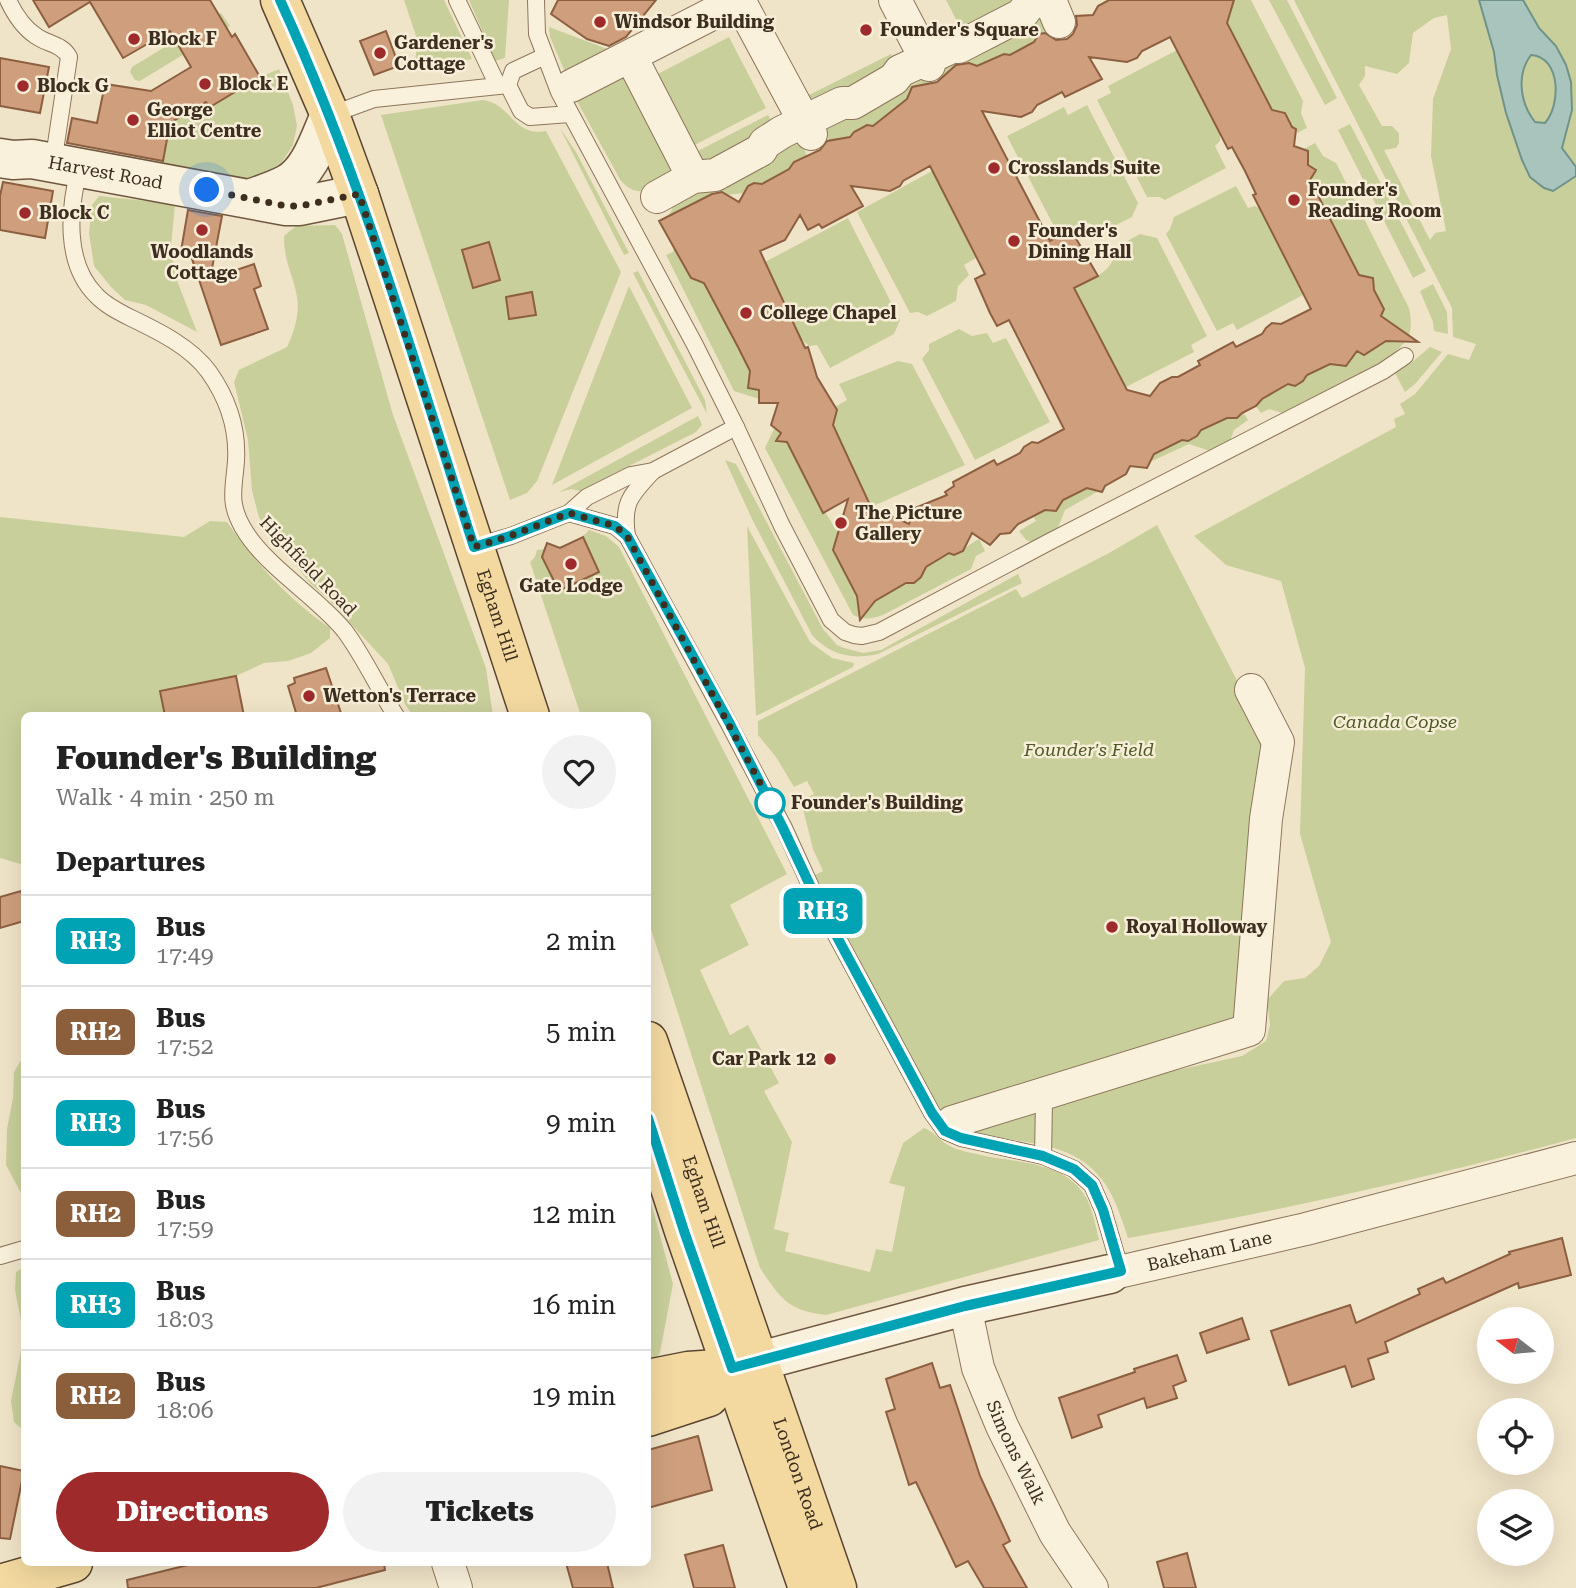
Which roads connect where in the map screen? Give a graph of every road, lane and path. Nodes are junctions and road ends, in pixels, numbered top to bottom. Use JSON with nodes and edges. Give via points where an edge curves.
{"nodes":[{"id":1,"x":8,"y":0,"type":"edge"},
{"id":2,"x":280,"y":0,"type":"edge"},
{"id":3,"x":457,"y":0,"type":"edge"},
{"id":4,"x":536,"y":0,"type":"edge"},
{"id":5,"x":739,"y":0,"type":"edge"},
{"id":6,"x":895,"y":0,"type":"edge"},
{"id":7,"x":1049,"y":7,"type":"edge"},
{"id":8,"x":545,"y":56,"type":"junction"},
{"id":9,"x":631,"y":57,"type":"junction"},
{"id":10,"x":927,"y":62,"type":"junction"},
{"id":11,"x":503,"y":86,"type":"junction"},
{"id":12,"x":567,"y":97,"type":"junction"},
{"id":13,"x":330,"y":115,"type":"junction"},
{"id":14,"x":807,"y":128,"type":"junction"},
{"id":15,"x":0,"y":158,"type":"edge"},
{"id":16,"x":66,"y":166,"type":"junction"},
{"id":17,"x":694,"y":177,"type":"junction"},
{"id":18,"x":359,"y":194,"type":"junction"},
{"id":19,"x":252,"y":198,"type":"junction"},
{"id":20,"x":641,"y":206,"type":"junction"},
{"id":21,"x":1405,"y":356,"type":"dead end"},
{"id":22,"x":736,"y":427,"type":"junction"},
{"id":23,"x":653,"y":471,"type":"junction"},
{"id":24,"x":569,"y":513,"type":"junction"},
{"id":25,"x":627,"y":536,"type":"junction"},
{"id":26,"x":474,"y":547,"type":"junction"},
{"id":27,"x":1251,"y":690,"type":"dead end"},
{"id":28,"x":394,"y":712,"type":"edge"},
{"id":29,"x":529,"y":712,"type":"edge"},
{"id":30,"x":651,"y":1051,"type":"edge"},
{"id":31,"x":1042,"y":1094,"type":"junction"},
{"id":32,"x":952,"y":1122,"type":"dead end"},
{"id":33,"x":651,"y":1127,"type":"edge"},
{"id":34,"x":1043,"y":1156,"type":"junction"},
{"id":35,"x":1576,"y":1158,"type":"edge"},
{"id":36,"x":21,"y":1250,"type":"edge"},
{"id":37,"x":0,"y":1256,"type":"edge"},
{"id":38,"x":1115,"y":1273,"type":"junction"},
{"id":39,"x":965,"y":1306,"type":"junction"},
{"id":40,"x":746,"y":1365,"type":"junction"},
{"id":41,"x":651,"y":1378,"type":"edge"},
{"id":42,"x":651,"y":1416,"type":"edge"},
{"id":43,"x":63,"y":1566,"type":"edge"},
{"id":44,"x":449,"y":1566,"type":"edge"},
{"id":45,"x":0,"y":1584,"type":"edge"},
{"id":46,"x":456,"y":1588,"type":"edge"},
{"id":47,"x":808,"y":1588,"type":"edge"},
{"id":48,"x":837,"y":1588,"type":"edge"},
{"id":49,"x":1091,"y":1588,"type":"edge"}],
"edges":[{"from":1,"to":16,"type":"lane","name":"Highfield Road","via":[[35,36],[60,47],[69,57]]},
{"from":2,"to":13,"type":"main road","name":"Egham Hill"},
{"from":3,"to":11,"type":"lane"},
{"from":4,"to":8,"type":"lane","via":[[537,34]]},
{"from":5,"to":9,"type":"street"},
{"from":5,"to":14,"type":"street"},
{"from":6,"to":10,"type":"street"},
{"from":7,"to":10,"type":"street","via":[[1030,4],[1021,15]]},
{"from":8,"to":11,"type":"lane","via":[[513,71]]},
{"from":8,"to":12,"type":"lane"},
{"from":9,"to":12,"type":"street"},
{"from":9,"to":17,"type":"street"},
{"from":10,"to":14,"type":"street","via":[[901,71],[853,103],[842,103]]},
{"from":11,"to":12,"type":"lane","via":[[530,117]]},
{"from":11,"to":13,"type":"lane","via":[[374,99]]},
{"from":12,"to":20,"type":"lane"},
{"from":13,"to":18,"type":"main road","name":"Egham Hill"},
{"from":13,"to":19,"type":"street","via":[[305,167],[289,183]]},
{"from":14,"to":17,"type":"street","via":[[765,143],[761,150],[715,175]]},
{"from":15,"to":16,"type":"street","name":"Harvest Road"},
{"from":16,"to":19,"type":"street","name":"Harvest Road"},
{"from":16,"to":28,"type":"lane","name":"Highfield Road","via":[[75,262],[95,294],[173,340],[208,370],[233,418],[233,506],[244,530],[344,630]]},
{"from":17,"to":20,"type":"street"},
{"from":18,"to":19,"type":"street","name":"Harvest Road","via":[[300,206]]},
{"from":18,"to":26,"type":"main road","name":"Egham Hill"},
{"from":20,"to":22,"type":"lane"},
{"from":21,"to":22,"type":"lane","via":[[871,635],[845,632],[831,620]]},
{"from":22,"to":23,"type":"lane"},
{"from":23,"to":24,"type":"lane","via":[[631,475],[587,497]]},
{"from":23,"to":25,"type":"lane","via":[[629,498],[624,517]]},
{"from":24,"to":25,"type":"lane","via":[[615,526]]},
{"from":24,"to":26,"type":"lane"},
{"from":25,"to":34,"type":"lane","via":[[730,724],[816,898],[945,1131]]},
{"from":26,"to":29,"type":"main road","name":"Egham Hill"},
{"from":27,"to":31,"type":"street","via":[[1278,743],[1266,820],[1248,1030]]},
{"from":30,"to":40,"type":"main road","name":"Egham Hill"},
{"from":31,"to":32,"type":"street"},
{"from":31,"to":34,"type":"lane"},
{"from":33,"to":40,"type":"main road","name":"Egham Hill","via":[[684,1231]]},
{"from":34,"to":38,"type":"lane","via":[[1074,1169],[1092,1185],[1103,1210]]},
{"from":35,"to":38,"type":"street","name":"Bakeham Lane","via":[[1306,1229]]},
{"from":36,"to":37,"type":"lane"},
{"from":38,"to":39,"type":"street","name":"Bakeham Lane"},
{"from":39,"to":40,"type":"street","name":"Bakeham Lane"},
{"from":39,"to":49,"type":"street","name":"Simons Walk","via":[[978,1368],[1002,1426],[1055,1533]]},
{"from":40,"to":41,"type":"main road"},
{"from":40,"to":42,"type":"main road","via":[[709,1397]]},
{"from":40,"to":47,"type":"main road","name":"London Road"},
{"from":40,"to":48,"type":"main road","name":"London Road"},
{"from":43,"to":45,"type":"main road"},
{"from":44,"to":46,"type":"street"}]}
